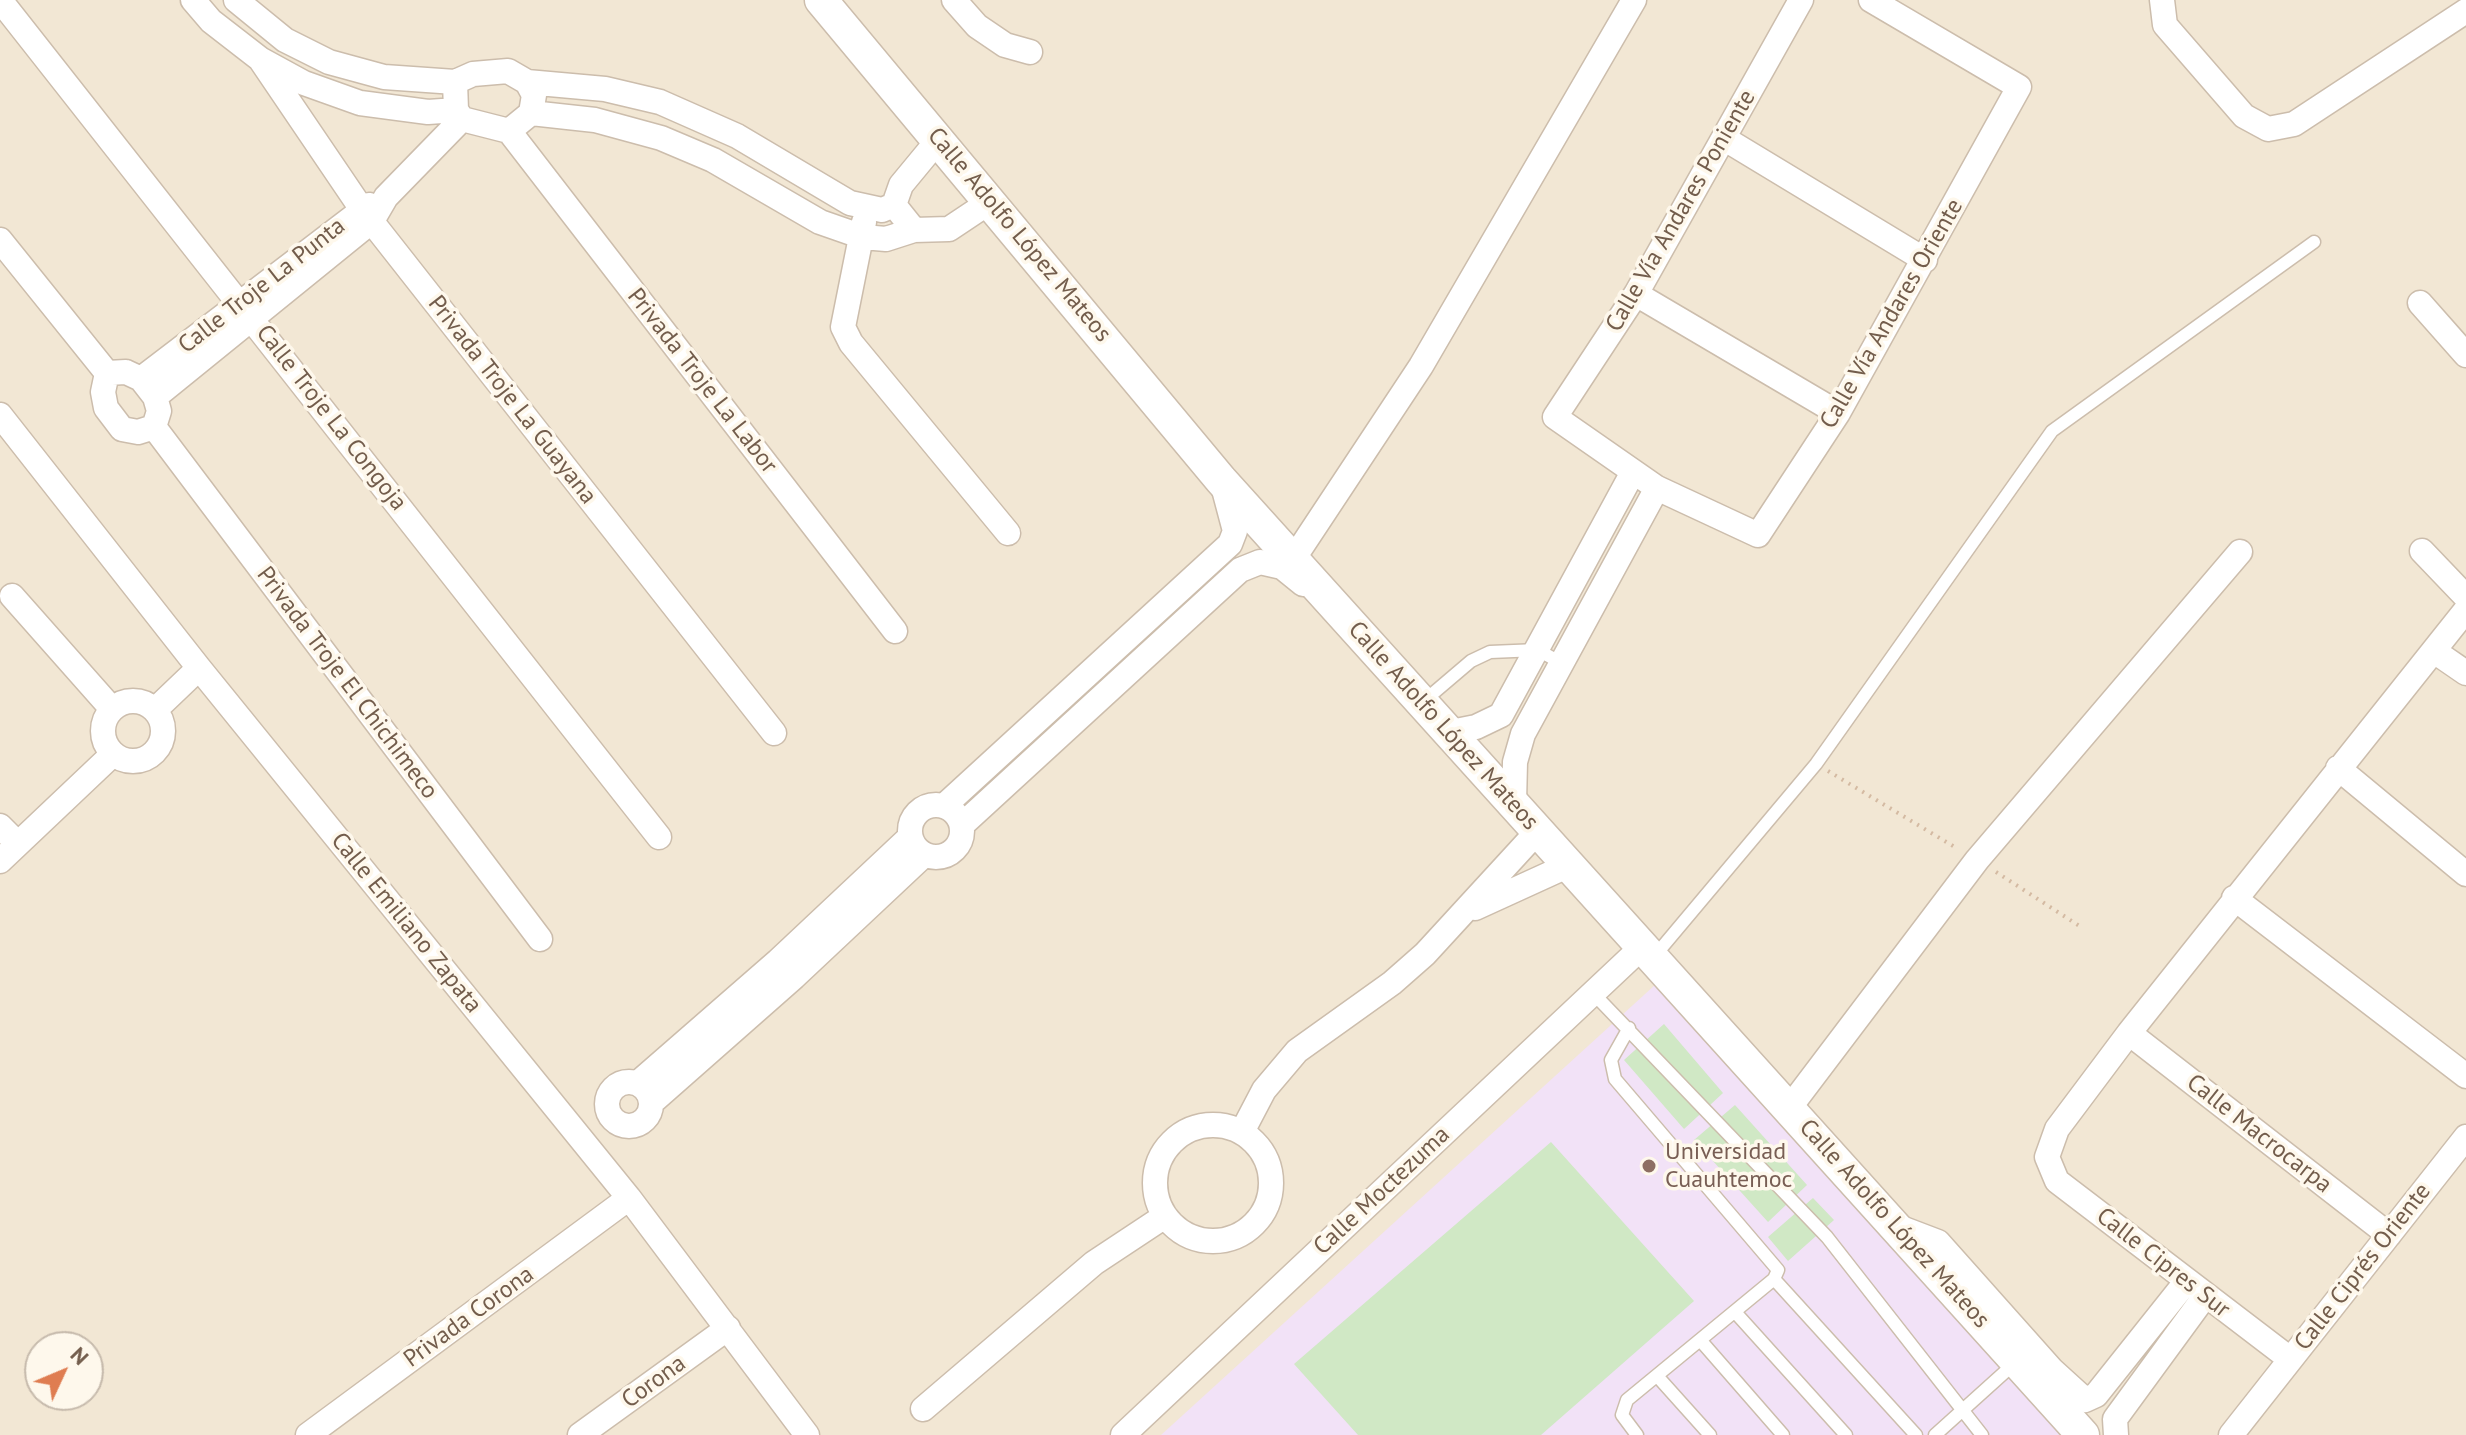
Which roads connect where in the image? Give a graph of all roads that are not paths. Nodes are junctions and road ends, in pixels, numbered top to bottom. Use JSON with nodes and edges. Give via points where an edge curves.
{"nodes":[{"id":1,"x":0,"y":0,"type":"edge"},
{"id":2,"x":193,"y":0,"type":"edge"},
{"id":3,"x":236,"y":0,"type":"edge"},
{"id":4,"x":821,"y":0,"type":"edge"},
{"id":5,"x":954,"y":0,"type":"edge"},
{"id":6,"x":1634,"y":0,"type":"edge"},
{"id":7,"x":1801,"y":0,"type":"edge"},
{"id":8,"x":1871,"y":0,"type":"edge"},
{"id":9,"x":2162,"y":0,"type":"edge"},
{"id":10,"x":2466,"y":11,"type":"edge"},
{"id":11,"x":1030,"y":52,"type":"dead end"},
{"id":12,"x":260,"y":59,"type":"junction"},
{"id":13,"x":455,"y":82,"type":"junction"},
{"id":14,"x":527,"y":82,"type":"junction"},
{"id":15,"x":531,"y":113,"type":"junction"},
{"id":16,"x":459,"y":115,"type":"junction"},
{"id":17,"x":509,"y":131,"type":"junction"},
{"id":18,"x":939,"y":139,"type":"junction"},
{"id":19,"x":1725,"y":139,"type":"junction"},
{"id":20,"x":991,"y":201,"type":"junction"},
{"id":21,"x":894,"y":205,"type":"junction"},
{"id":22,"x":866,"y":208,"type":"junction"},
{"id":23,"x":366,"y":215,"type":"junction"},
{"id":24,"x":914,"y":230,"type":"junction"},
{"id":25,"x":863,"y":237,"type":"junction"},
{"id":26,"x":0,"y":240,"type":"edge"},
{"id":27,"x":2314,"y":242,"type":"dead end"},
{"id":28,"x":1925,"y":260,"type":"junction"},
{"id":29,"x":1636,"y":294,"type":"junction"},
{"id":30,"x":2420,"y":303,"type":"dead end"},
{"id":31,"x":248,"y":312,"type":"junction"},
{"id":32,"x":2466,"y":355,"type":"edge"},
{"id":33,"x":107,"y":373,"type":"junction"},
{"id":34,"x":148,"y":388,"type":"junction"},
{"id":35,"x":1838,"y":413,"type":"junction"},
{"id":36,"x":0,"y":415,"type":"edge"},
{"id":37,"x":154,"y":427,"type":"junction"},
{"id":38,"x":1633,"y":472,"type":"junction"},
{"id":39,"x":1221,"y":480,"type":"junction"},
{"id":40,"x":1657,"y":488,"type":"junction"},
{"id":41,"x":1008,"y":533,"type":"dead end"},
{"id":42,"x":2422,"y":551,"type":"dead end"},
{"id":43,"x":2240,"y":552,"type":"dead end"},
{"id":44,"x":1294,"y":558,"type":"junction"},
{"id":45,"x":1324,"y":592,"type":"junction"},
{"id":46,"x":12,"y":596,"type":"dead end"},
{"id":47,"x":2466,"y":597,"type":"edge"},
{"id":48,"x":2466,"y":610,"type":"edge"},
{"id":49,"x":895,"y":631,"type":"dead end"},
{"id":50,"x":1538,"y":650,"type":"junction"},
{"id":51,"x":2434,"y":651,"type":"junction"},
{"id":52,"x":1563,"y":664,"type":"junction"},
{"id":53,"x":199,"y":668,"type":"junction"},
{"id":54,"x":2466,"y":673,"type":"edge"},
{"id":55,"x":1073,"y":687,"type":"junction"},
{"id":56,"x":1424,"y":701,"type":"junction"},
{"id":57,"x":1090,"y":707,"type":"junction"},
{"id":58,"x":112,"y":709,"type":"junction"},
{"id":59,"x":155,"y":710,"type":"junction"},
{"id":60,"x":1451,"y":732,"type":"junction"},
{"id":61,"x":774,"y":733,"type":"dead end"},
{"id":62,"x":113,"y":754,"type":"junction"},
{"id":63,"x":2338,"y":768,"type":"junction"},
{"id":64,"x":1514,"y":803,"type":"junction"},
{"id":65,"x":944,"y":806,"type":"junction"},
{"id":66,"x":962,"y":825,"type":"junction"},
{"id":67,"x":0,"y":826,"type":"edge"},
{"id":68,"x":1537,"y":832,"type":"junction"},
{"id":69,"x":659,"y":837,"type":"dead end"},
{"id":70,"x":917,"y":846,"type":"junction"},
{"id":71,"x":9,"y":853,"type":"edge"},
{"id":72,"x":1567,"y":866,"type":"junction"},
{"id":73,"x":2466,"y":874,"type":"edge"},
{"id":74,"x":2234,"y":898,"type":"junction"},
{"id":75,"x":1464,"y":913,"type":"junction"},
{"id":76,"x":540,"y":939,"type":"dead end"},
{"id":77,"x":1647,"y":953,"type":"junction"},
{"id":78,"x":1592,"y":992,"type":"junction"},
{"id":79,"x":1629,"y":1028,"type":"junction"},
{"id":80,"x":2129,"y":1033,"type":"junction"},
{"id":81,"x":2466,"y":1076,"type":"edge"},
{"id":82,"x":644,"y":1093,"type":"dead end"},
{"id":83,"x":1790,"y":1107,"type":"junction"},
{"id":84,"x":1242,"y":1132,"type":"junction"},
{"id":85,"x":2466,"y":1137,"type":"edge"},
{"id":86,"x":629,"y":1198,"type":"junction"},
{"id":87,"x":1165,"y":1216,"type":"junction"},
{"id":88,"x":1893,"y":1225,"type":"junction"},
{"id":89,"x":2389,"y":1235,"type":"junction"},
{"id":90,"x":1774,"y":1279,"type":"junction"},
{"id":91,"x":2196,"y":1289,"type":"junction"},
{"id":92,"x":1735,"y":1312,"type":"junction"},
{"id":93,"x":728,"y":1328,"type":"junction"},
{"id":94,"x":1701,"y":1341,"type":"junction"},
{"id":95,"x":2290,"y":1359,"type":"junction"},
{"id":96,"x":2016,"y":1361,"type":"junction"},
{"id":97,"x":1658,"y":1377,"type":"junction"},
{"id":98,"x":923,"y":1409,"type":"dead end"},
{"id":99,"x":1961,"y":1411,"type":"junction"},
{"id":100,"x":308,"y":1435,"type":"edge"},
{"id":101,"x":580,"y":1435,"type":"edge"},
{"id":102,"x":807,"y":1435,"type":"edge"},
{"id":103,"x":1123,"y":1435,"type":"edge"},
{"id":104,"x":1637,"y":1435,"type":"edge"},
{"id":105,"x":1710,"y":1435,"type":"edge"},
{"id":106,"x":1783,"y":1435,"type":"edge"},
{"id":107,"x":1846,"y":1435,"type":"edge"},
{"id":108,"x":1916,"y":1435,"type":"edge"},
{"id":109,"x":1935,"y":1435,"type":"edge"},
{"id":110,"x":1982,"y":1435,"type":"edge"},
{"id":111,"x":2083,"y":1435,"type":"edge"},
{"id":112,"x":2116,"y":1435,"type":"edge"},
{"id":113,"x":2231,"y":1435,"type":"edge"}],
"edges":[{"from":1,"to":31,"type":"street","name":"Calle Troje La Congoja"},
{"from":2,"to":12,"type":"street"},
{"from":3,"to":13,"type":"street","via":[[285,40],[329,62],[384,77]]},
{"from":4,"to":18,"type":"street","name":"Calle Adolfo López Mateos"},
{"from":5,"to":11,"type":"street","via":[[977,26],[1005,45]]},
{"from":6,"to":44,"type":"street","via":[[1421,366]]},
{"from":7,"to":19,"type":"street","name":"Calle Vía Andares Poniente"},
{"from":8,"to":28,"type":"street","name":"Calle Vía Andares Oriente","via":[[2019,87]]},
{"from":9,"to":10,"type":"street","via":[[2165,25],[2244,116],[2268,129],[2294,124]]},
{"from":12,"to":16,"type":"street","via":[[304,83],[360,103]]},
{"from":12,"to":23,"type":"street","name":"Privada Troje La Guayana"},
{"from":13,"to":14,"type":"street","via":[[508,71]]},
{"from":13,"to":16,"type":"street"},
{"from":14,"to":15,"type":"street","via":[[534,95]]},
{"from":14,"to":22,"type":"street","via":[[605,89],[673,107]]},
{"from":15,"to":17,"type":"street"},
{"from":15,"to":25,"type":"street","via":[[595,120],[661,138],[713,160],[820,222]]},
{"from":16,"to":17,"type":"street"},
{"from":16,"to":23,"type":"street","name":"Calle Troje La Punta"},
{"from":17,"to":49,"type":"street","name":"Privada Troje La Labor"},
{"from":18,"to":20,"type":"street","name":"Calle Adolfo López Mateos"},
{"from":18,"to":21,"type":"street","via":[[901,185]]},
{"from":19,"to":28,"type":"street"},
{"from":19,"to":29,"type":"street","name":"Calle Vía Andares Poniente"},
{"from":20,"to":24,"type":"street","via":[[949,229]]},
{"from":20,"to":39,"type":"street","name":"Calle Adolfo López Mateos"},
{"from":21,"to":22,"type":"street"},
{"from":21,"to":24,"type":"street"},
{"from":22,"to":25,"type":"street"},
{"from":23,"to":31,"type":"street","name":"Calle Troje La Punta"},
{"from":23,"to":61,"type":"street","name":"Privada Troje La Guayana"},
{"from":24,"to":25,"type":"street","via":[[886,239]]},
{"from":25,"to":41,"type":"street","via":[[843,327]]},
{"from":26,"to":33,"type":"street"},
{"from":27,"to":77,"type":"lane","via":[[2052,431],[1816,764]]},
{"from":28,"to":35,"type":"street","name":"Calle Vía Andares Oriente"},
{"from":29,"to":35,"type":"street"},
{"from":29,"to":38,"type":"street","name":"Calle Vía Andares Poniente","via":[[1555,417]]},
{"from":30,"to":32,"type":"street"},
{"from":31,"to":34,"type":"street","name":"Calle Troje La Punta"},
{"from":31,"to":69,"type":"street","name":"Calle Troje La Congoja"},
{"from":33,"to":34,"type":"street","via":[[126,372]]},
{"from":33,"to":37,"type":"street","via":[[106,408],[122,429]]},
{"from":34,"to":37,"type":"street","via":[[159,411]]},
{"from":35,"to":40,"type":"street","name":"Calle Vía Andares Oriente","via":[[1758,535]]},
{"from":36,"to":53,"type":"street","name":"Calle Emiliano Zapata"},
{"from":37,"to":76,"type":"street","name":"Privada Troje El Chichimeco"},
{"from":38,"to":40,"type":"street"},
{"from":38,"to":50,"type":"street"},
{"from":39,"to":44,"type":"street","name":"Calle Adolfo López Mateos"},
{"from":39,"to":55,"type":"street","via":[[1235,531],[1230,544]]},
{"from":40,"to":52,"type":"street"},
{"from":42,"to":47,"type":"street"},
{"from":43,"to":83,"type":"street","via":[[1977,860]]},
{"from":44,"to":45,"type":"street","name":"Calle Adolfo López Mateos"},
{"from":45,"to":56,"type":"street","name":"Calle Adolfo López Mateos"},
{"from":45,"to":57,"type":"street","via":[[1301,583],[1282,567],[1260,562],[1240,570]]},
{"from":46,"to":58,"type":"street"},
{"from":48,"to":51,"type":"street"},
{"from":50,"to":52,"type":"lane"},
{"from":50,"to":56,"type":"lane","via":[[1490,652]]},
{"from":50,"to":60,"type":"street","via":[[1501,715]]},
{"from":51,"to":54,"type":"street"},
{"from":51,"to":63,"type":"street"},
{"from":52,"to":64,"type":"street","via":[[1523,734],[1515,762]]},
{"from":53,"to":59,"type":"street"},
{"from":53,"to":86,"type":"street","name":"Calle Emiliano Zapata"},
{"from":55,"to":57,"type":"street"},
{"from":55,"to":65,"type":"street"},
{"from":56,"to":60,"type":"street","name":"Calle Adolfo López Mateos"},
{"from":57,"to":66,"type":"street"},
{"from":58,"to":59,"type":"street","via":[[129,701]]},
{"from":58,"to":62,"type":"street","via":[[102,732]]},
{"from":59,"to":62,"type":"street","via":[[164,728],[159,748],[142,761]]},
{"from":60,"to":64,"type":"street","name":"Calle Adolfo López Mateos"},
{"from":62,"to":71,"type":"street"},
{"from":63,"to":73,"type":"street"},
{"from":63,"to":74,"type":"street"},
{"from":64,"to":68,"type":"street","name":"Calle Adolfo López Mateos"},
{"from":65,"to":66,"type":"street"},
{"from":65,"to":70,"type":"street","via":[[928,805],[915,814]]},
{"from":66,"to":70,"type":"street","via":[[955,849],[941,857]]},
{"from":67,"to":71,"type":"street"},
{"from":68,"to":72,"type":"street","name":"Calle Adolfo López Mateos"},
{"from":68,"to":75,"type":"street"},
{"from":70,"to":82,"type":"street"},
{"from":72,"to":75,"type":"street"},
{"from":72,"to":77,"type":"street","name":"Calle Adolfo López Mateos"},
{"from":74,"to":80,"type":"street"},
{"from":74,"to":81,"type":"street"},
{"from":75,"to":84,"type":"street","via":[[1392,983],[1297,1051],[1264,1090]]},
{"from":77,"to":78,"type":"street","name":"Calle Moctezuma"},
{"from":77,"to":83,"type":"street","name":"Calle Adolfo López Mateos"},
{"from":78,"to":79,"type":"lane"},
{"from":78,"to":103,"type":"street","name":"Calle Moctezuma"},
{"from":79,"to":90,"type":"lane","via":[[1611,1060],[1615,1079],[1774,1264]]},
{"from":79,"to":99,"type":"lane","via":[[1827,1237]]},
{"from":80,"to":89,"type":"street","name":"Calle Macrocarpa"},
{"from":80,"to":91,"type":"street","name":"Calle Cipres Sur","via":[[2057,1129],[2047,1157],[2057,1181]]},
{"from":83,"to":88,"type":"street","name":"Calle Adolfo López Mateos"},
{"from":84,"to":87,"type":"street","via":[[1204,1125],[1169,1143],[1154,1179]]},
{"from":84,"to":87,"type":"street","via":[[1257,1144],[1271,1178],[1263,1214],[1251,1228],[1217,1241],[1197,1239]]},
{"from":85,"to":89,"type":"street","name":"Calle Ciprés Oriente"},
{"from":86,"to":93,"type":"street","name":"Calle Emiliano Zapata"},
{"from":86,"to":100,"type":"street","name":"Privada Corona"},
{"from":87,"to":98,"type":"street","via":[[1094,1263]]},
{"from":88,"to":91,"type":"street","via":[[1938,1242],[2085,1400],[2096,1395]]},
{"from":88,"to":96,"type":"street","name":"Calle Adolfo López Mateos"},
{"from":89,"to":95,"type":"street","name":"Calle Ciprés Oriente"},
{"from":90,"to":92,"type":"lane"},
{"from":90,"to":108,"type":"lane"},
{"from":91,"to":95,"type":"street","name":"Calle Cipres Sur"},
{"from":91,"to":112,"type":"street","via":[[2115,1419]]},
{"from":92,"to":94,"type":"lane"},
{"from":92,"to":107,"type":"lane"},
{"from":93,"to":101,"type":"street","name":"Corona"},
{"from":93,"to":102,"type":"street","name":"Calle Emiliano Zapata"},
{"from":94,"to":97,"type":"lane"},
{"from":94,"to":106,"type":"lane"},
{"from":95,"to":113,"type":"street","name":"Calle Ciprés Oriente"},
{"from":96,"to":99,"type":"lane"},
{"from":96,"to":111,"type":"street","name":"Calle Adolfo López Mateos"},
{"from":97,"to":104,"type":"lane","via":[[1627,1400],[1622,1415]]},
{"from":97,"to":105,"type":"lane"},
{"from":99,"to":109,"type":"lane"},
{"from":99,"to":110,"type":"lane"}]}
